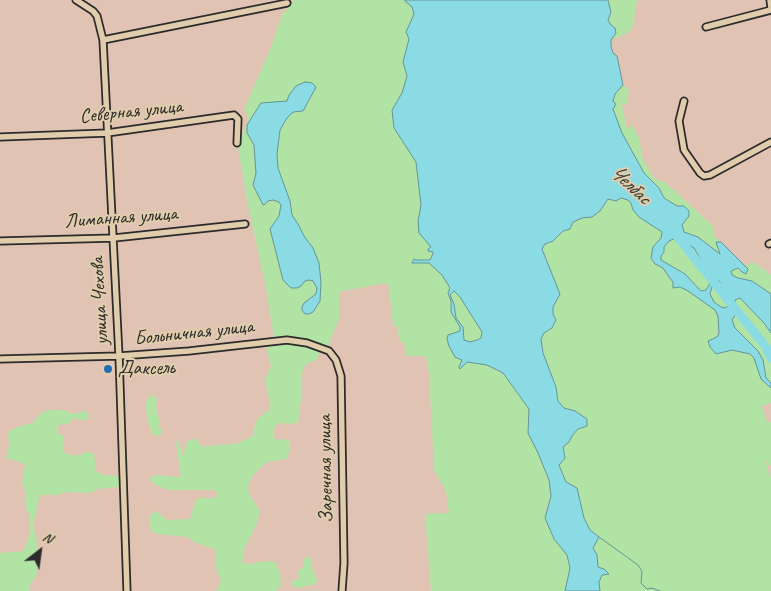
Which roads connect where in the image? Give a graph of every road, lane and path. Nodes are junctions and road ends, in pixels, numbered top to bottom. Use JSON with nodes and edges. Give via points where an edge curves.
{"nodes":[{"id":1,"x":76,"y":0,"type":"edge"},
{"id":2,"x":770,"y":0,"type":"edge"},
{"id":3,"x":287,"y":4,"type":"dead end"},
{"id":4,"x":771,"y":9,"type":"edge"},
{"id":5,"x":706,"y":27,"type":"dead end"},
{"id":6,"x":103,"y":40,"type":"junction"},
{"id":7,"x":684,"y":101,"type":"dead end"},
{"id":8,"x":107,"y":134,"type":"junction"},
{"id":9,"x":0,"y":137,"type":"edge"},
{"id":10,"x":771,"y":142,"type":"edge"},
{"id":11,"x":237,"y":143,"type":"dead end"},
{"id":12,"x":245,"y":224,"type":"dead end"},
{"id":13,"x":114,"y":238,"type":"junction"},
{"id":14,"x":0,"y":241,"type":"edge"},
{"id":15,"x":329,"y":351,"type":"joint"},
{"id":16,"x":119,"y":356,"type":"junction"},
{"id":17,"x":0,"y":359,"type":"edge"},
{"id":18,"x":127,"y":591,"type":"edge"},
{"id":19,"x":342,"y":591,"type":"edge"}],
"edges":[{"from":1,"to":6,"type":"street","name":"улица Чехова","via":[[98,16]]},
{"from":2,"to":4,"type":"street"},
{"from":3,"to":6,"type":"street"},
{"from":4,"to":5,"type":"street"},
{"from":6,"to":8,"type":"street","name":"улица Чехова"},
{"from":7,"to":10,"type":"street","via":[[679,121],[684,150],[704,176]]},
{"from":8,"to":9,"type":"street","name":"Северная улица"},
{"from":8,"to":11,"type":"street","name":"Северная улица","via":[[234,115],[238,119]]},
{"from":8,"to":13,"type":"street","name":"улица Чехова"},
{"from":12,"to":13,"type":"street","name":"Лиманная улица"},
{"from":13,"to":14,"type":"street","name":"Лиманная улица"},
{"from":13,"to":16,"type":"street","name":"улица Чехова"},
{"from":15,"to":16,"type":"street","name":"Больничная улица","via":[[287,340]]},
{"from":15,"to":19,"type":"street","name":"Заречная улица","via":[[342,376]]},
{"from":16,"to":17,"type":"street","name":"Больничная улица"},
{"from":16,"to":18,"type":"street","name":"улица Чехова"}]}
